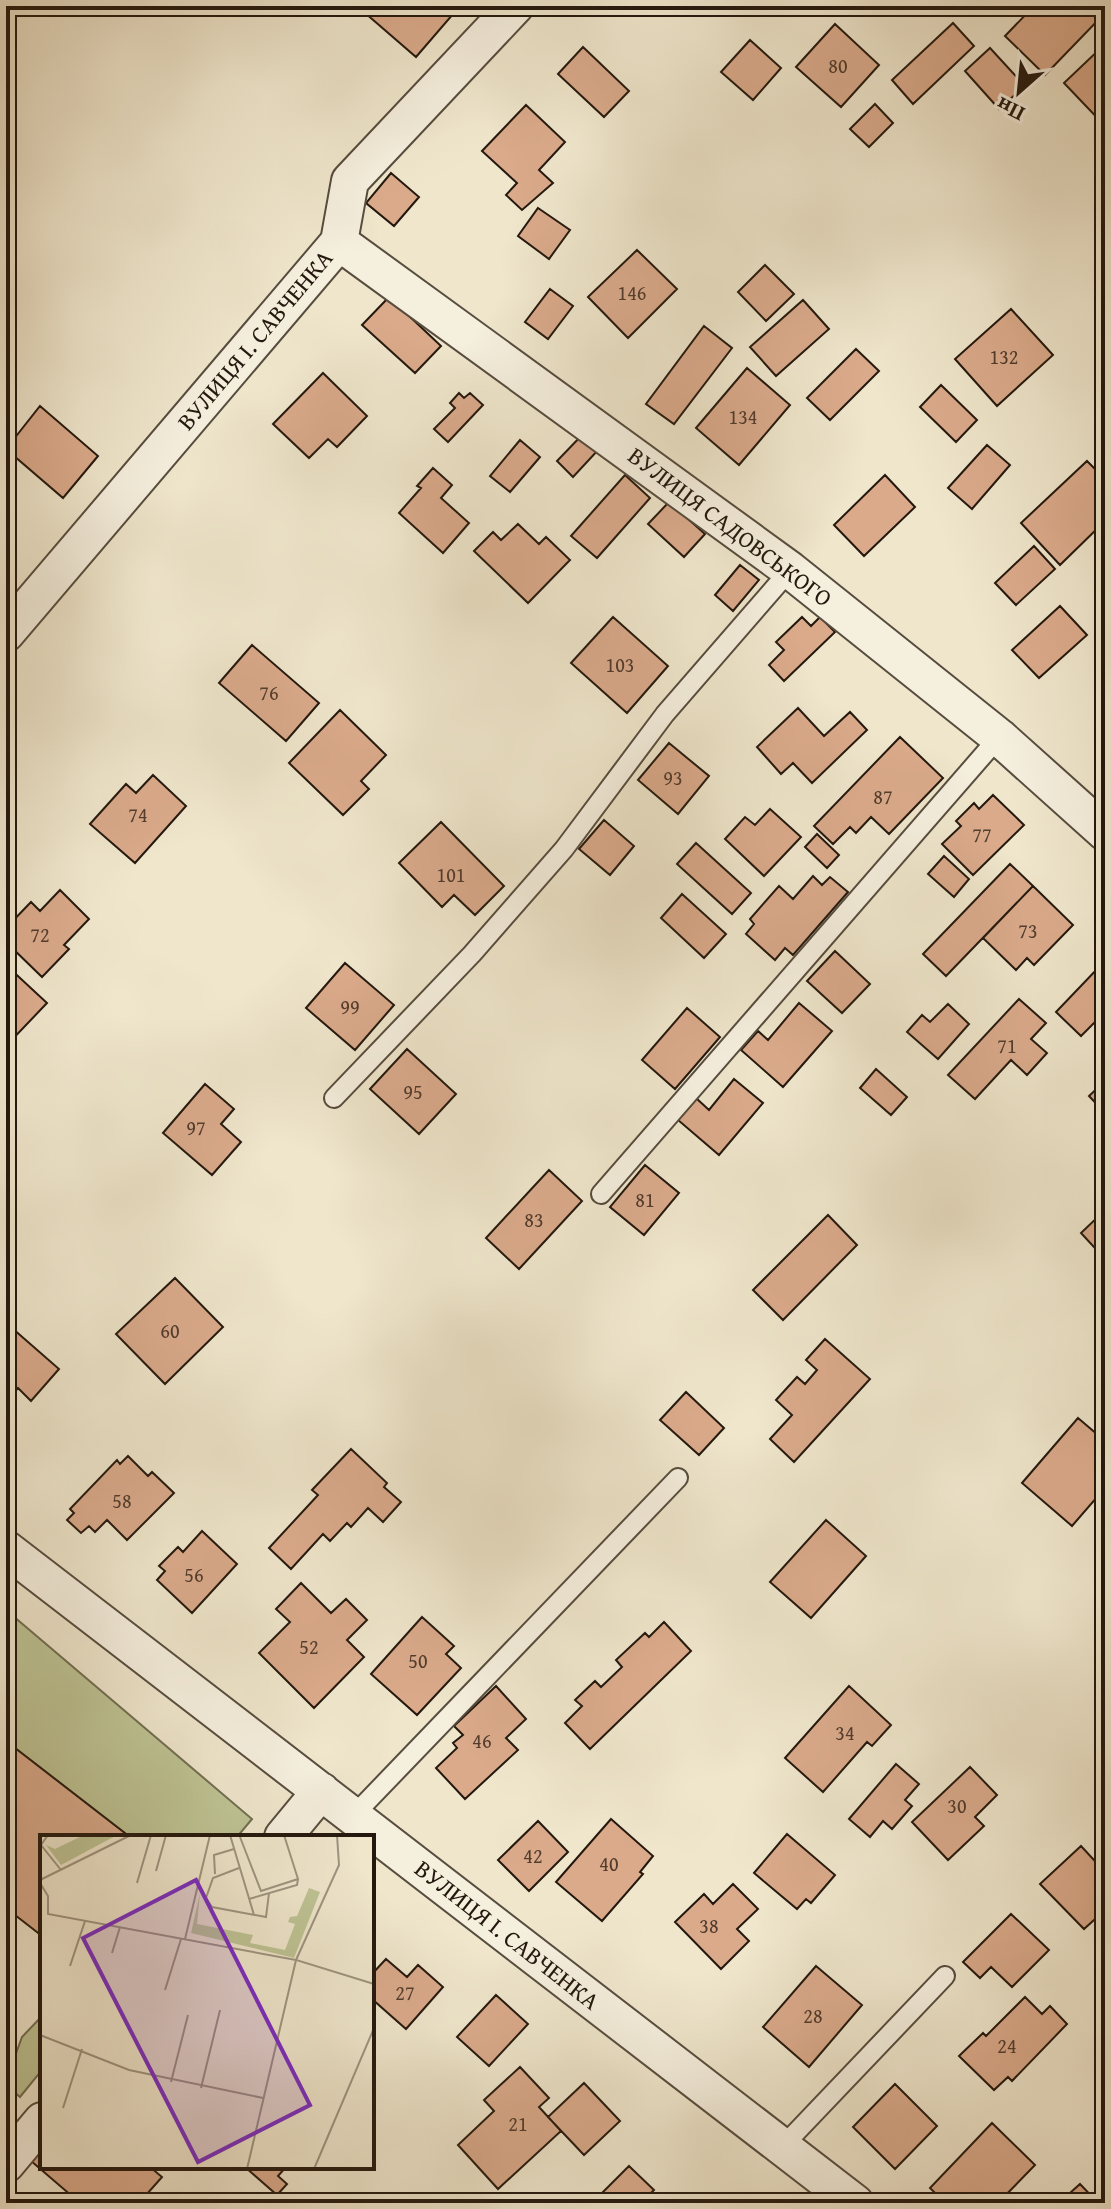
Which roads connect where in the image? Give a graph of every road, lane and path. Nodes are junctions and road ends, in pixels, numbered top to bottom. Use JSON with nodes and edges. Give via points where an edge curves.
{"nodes":[{"id":1,"x":515,"y":6,"type":"edge"},
{"id":2,"x":339,"y":242,"type":"junction"},
{"id":3,"x":790,"y":570,"type":"junction"},
{"id":4,"x":6,"y":633,"type":"edge"},
{"id":5,"x":999,"y":737,"type":"junction"},
{"id":6,"x":1105,"y":832,"type":"edge"},
{"id":7,"x":334,"y":1098,"type":"dead end"},
{"id":8,"x":601,"y":1194,"type":"dead end"},
{"id":9,"x":678,"y":1478,"type":"dead end"},
{"id":10,"x":6,"y":1549,"type":"edge"},
{"id":11,"x":321,"y":1791,"type":"junction"},
{"id":12,"x":353,"y":1816,"type":"junction"},
{"id":13,"x":285,"y":1835,"type":"edge"},
{"id":14,"x":945,"y":1976,"type":"dead end"},
{"id":15,"x":40,"y":2123,"type":"edge"},
{"id":16,"x":782,"y":2147,"type":"junction"},
{"id":17,"x":6,"y":2164,"type":"edge"},
{"id":18,"x":855,"y":2203,"type":"edge"}],
"edges":[{"from":1,"to":2,"type":"street","name":"ВУЛИЦЯ І. САВЧЕНКА","via":[[350,181]]},
{"from":2,"to":3,"type":"street","name":"ВУЛИЦЯ САДОВСЬКОГО"},
{"from":2,"to":4,"type":"street","name":"ВУЛИЦЯ І. САВЧЕНКА"},
{"from":3,"to":5,"type":"street","name":"ВУЛИЦЯ САДОВСЬКОГО"},
{"from":3,"to":7,"type":"lane","via":[[665,714],[564,849]]},
{"from":5,"to":6,"type":"street","name":"ВУЛИЦЯ САДОВСЬКОГО"},
{"from":5,"to":8,"type":"lane"},
{"from":9,"to":12,"type":"lane"},
{"from":10,"to":11,"type":"street","name":"ВУЛИЦЯ І. САВЧЕНКА"},
{"from":11,"to":12,"type":"street","name":"ВУЛИЦЯ І. САВЧЕНКА"},
{"from":11,"to":13,"type":"street"},
{"from":12,"to":16,"type":"street","name":"ВУЛИЦЯ І. САВЧЕНКА"},
{"from":14,"to":16,"type":"lane"},
{"from":15,"to":17,"type":"street"},
{"from":16,"to":18,"type":"street","name":"ВУЛИЦЯ І. САВЧЕНКА"}]}
